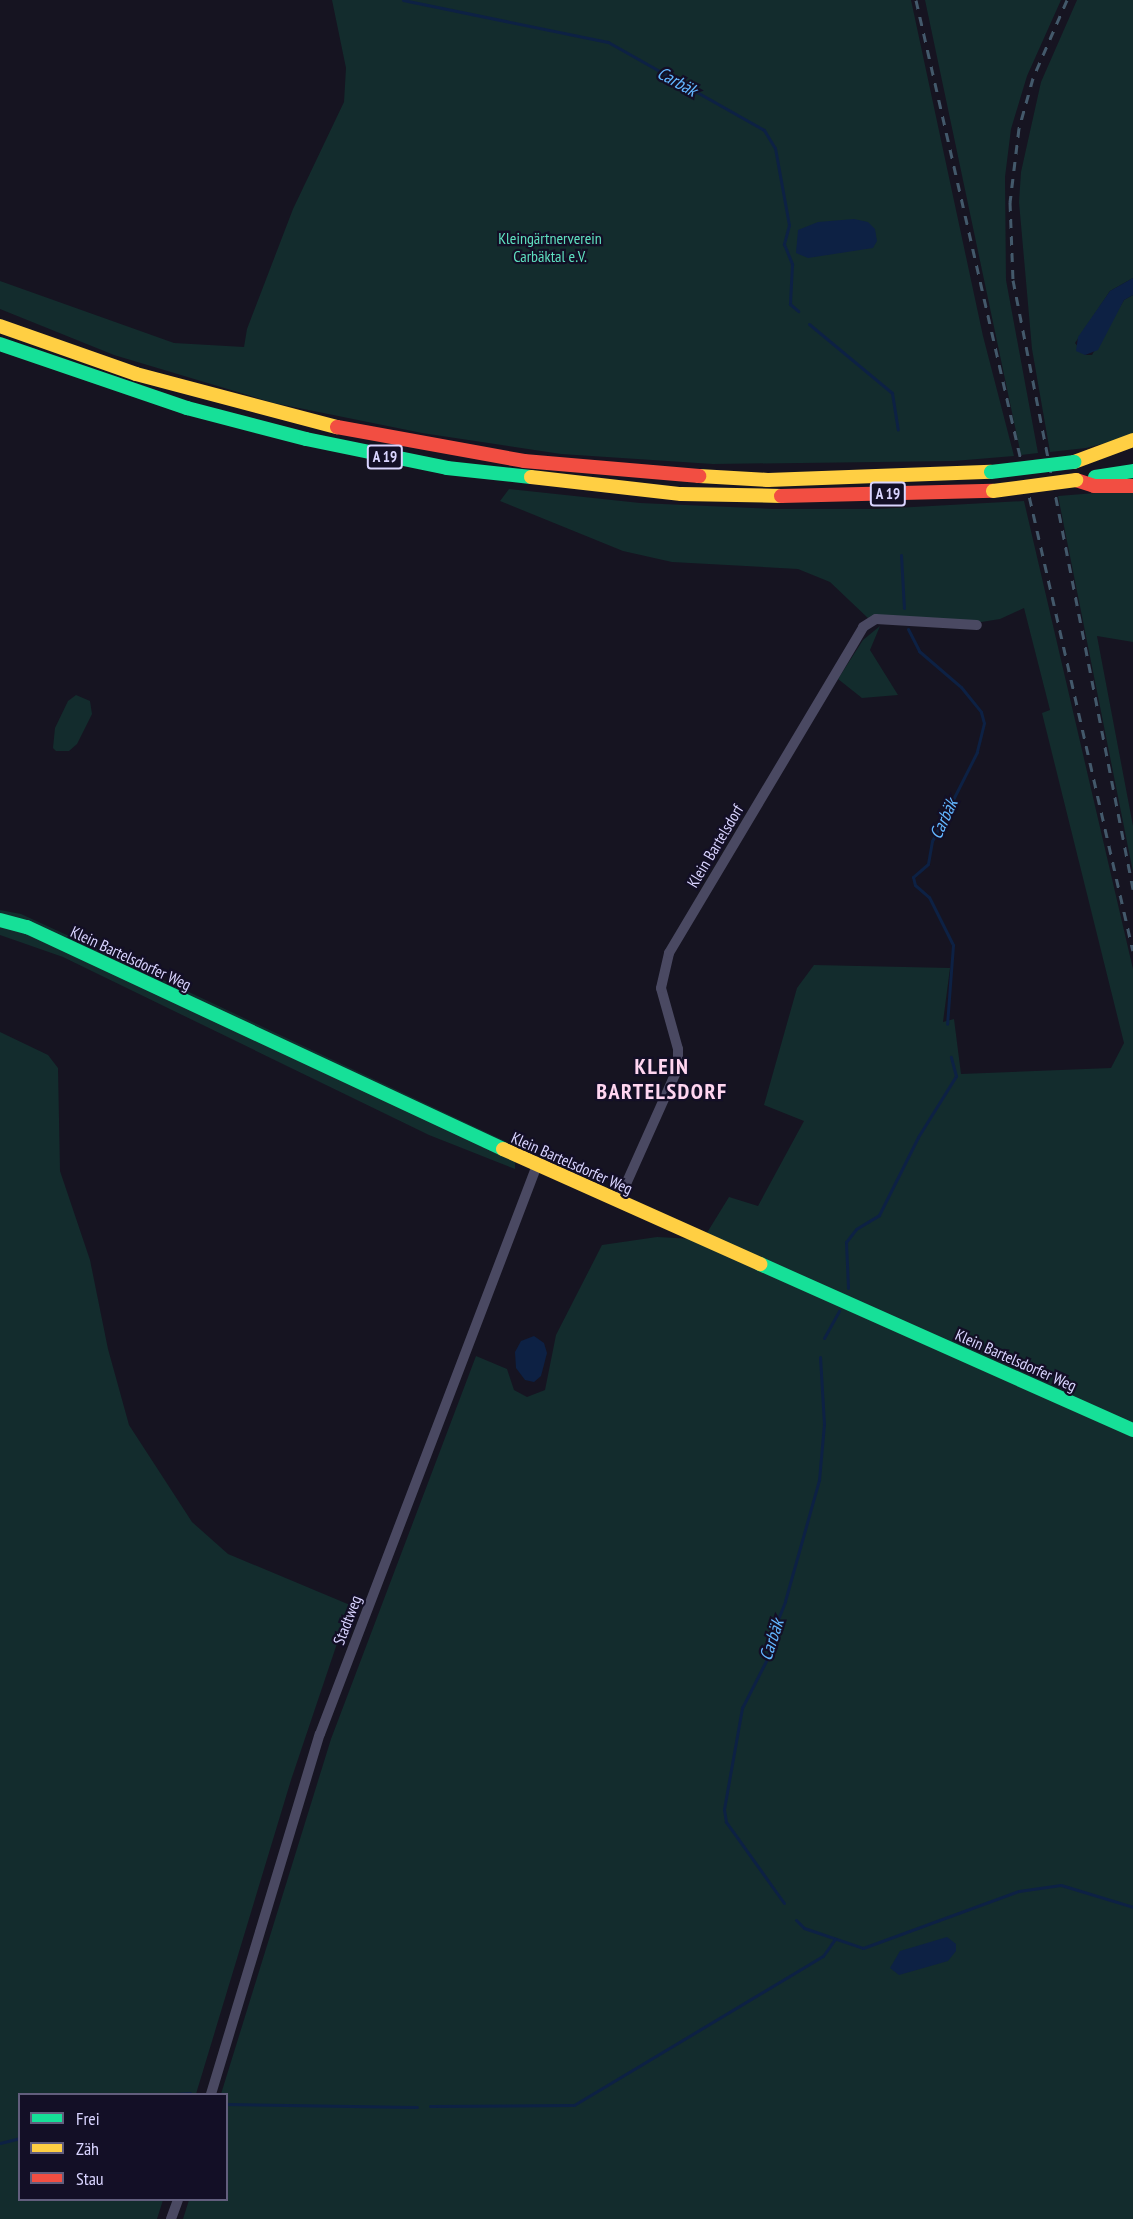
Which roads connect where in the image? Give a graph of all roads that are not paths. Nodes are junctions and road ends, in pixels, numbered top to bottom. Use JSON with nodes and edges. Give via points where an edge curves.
{"nodes":[{"id":1,"x":0,"y":326,"type":"edge"},
{"id":2,"x":0,"y":344,"type":"edge"},
{"id":3,"x":1133,"y":440,"type":"edge"},
{"id":4,"x":1133,"y":453,"type":"edge"},
{"id":5,"x":1074,"y":462,"type":"junction"},
{"id":6,"x":1133,"y":471,"type":"edge"},
{"id":7,"x":1076,"y":480,"type":"junction"},
{"id":8,"x":1133,"y":486,"type":"edge"},
{"id":9,"x":978,"y":625,"type":"dead end"},
{"id":10,"x":0,"y":920,"type":"edge"},
{"id":11,"x":537,"y":1165,"type":"junction"},
{"id":12,"x":618,"y":1202,"type":"junction"},
{"id":13,"x":1133,"y":1430,"type":"edge"},
{"id":14,"x":211,"y":2093,"type":"edge"},
{"id":15,"x":177,"y":2201,"type":"edge"},
{"id":16,"x":171,"y":2219,"type":"edge"}],
"edges":[{"from":1,"to":5,"type":"main road","number":"A 19","bridge":true,"via":[[136,374],[229,401],[378,437],[524,461],[768,480],[991,472]]},
{"from":2,"to":7,"type":"main road","number":"A 19","bridge":true,"via":[[128,390],[251,425],[384,456],[491,474],[627,490],[747,496],[993,490]]},
{"from":3,"to":5,"type":"main road"},
{"from":4,"to":5,"type":"main road","number":"A 19"},
{"from":6,"to":7,"type":"main road","number":"A 19"},
{"from":7,"to":8,"type":"main road","via":[[1094,486]]},
{"from":9,"to":12,"type":"street","name":"Klein Bartelsdorf","via":[[876,619],[863,627],[669,953],[661,988],[678,1049],[678,1068]]},
{"from":10,"to":11,"type":"main road","name":"Klein Bartelsdorfer Weg","via":[[27,927]]},
{"from":11,"to":12,"type":"main road","name":"Klein Bartelsdorfer Weg"},
{"from":11,"to":14,"type":"street","name":"Stadtweg","via":[[320,1734]]},
{"from":12,"to":13,"type":"main road","name":"Klein Bartelsdorfer Weg"},
{"from":15,"to":16,"type":"street"}]}
